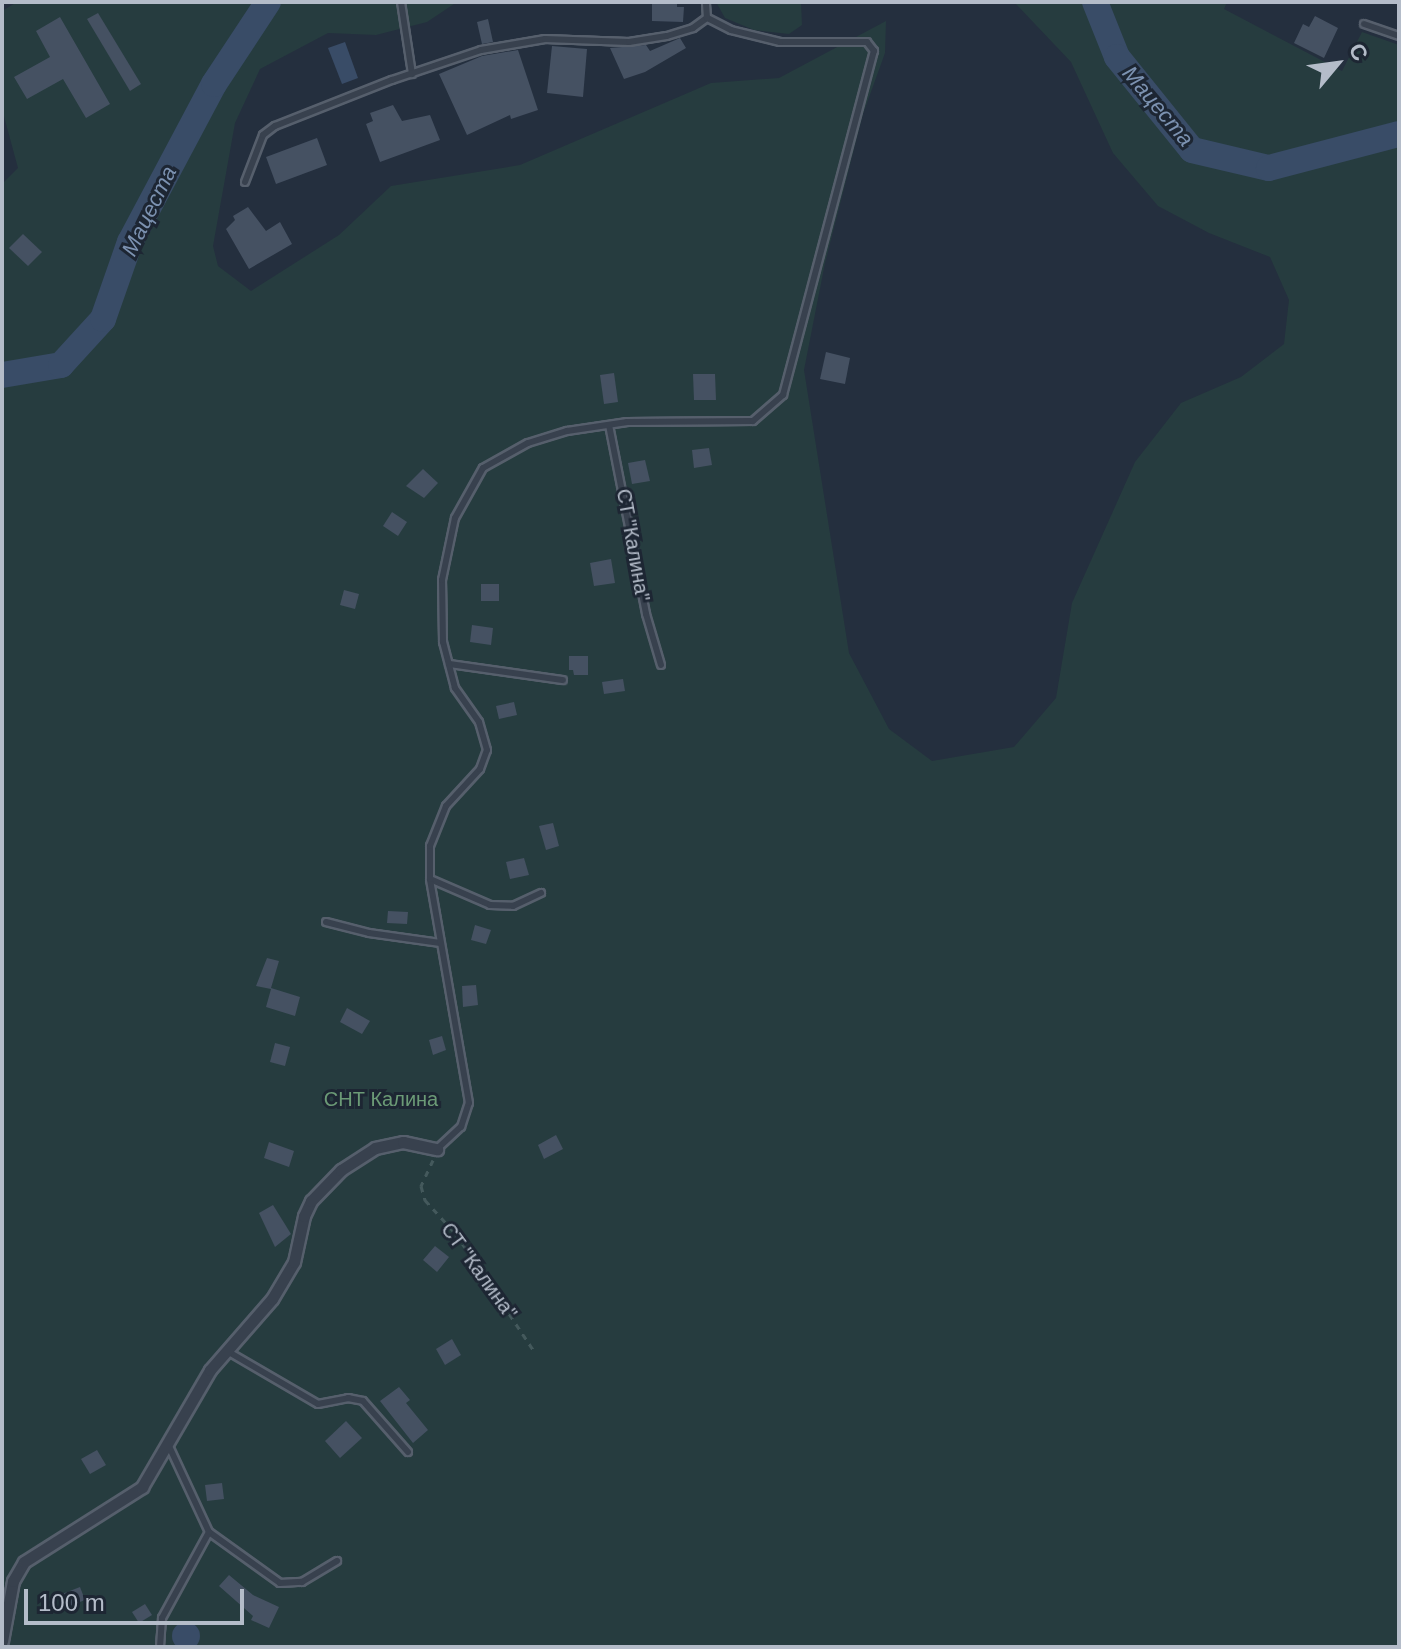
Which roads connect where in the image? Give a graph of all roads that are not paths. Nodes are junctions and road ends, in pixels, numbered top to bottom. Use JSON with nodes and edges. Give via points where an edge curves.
{"nodes":[{"id":1,"x":401,"y":2,"type":"edge"},
{"id":2,"x":706,"y":2,"type":"edge"},
{"id":3,"x":707,"y":18,"type":"junction"},
{"id":4,"x":1364,"y":24,"type":"dead end"},
{"id":5,"x":1399,"y":36,"type":"edge"},
{"id":6,"x":412,"y":74,"type":"junction"},
{"id":7,"x":245,"y":182,"type":"dead end"},
{"id":8,"x":609,"y":425,"type":"junction"},
{"id":9,"x":449,"y":664,"type":"junction"},
{"id":10,"x":661,"y":665,"type":"dead end"},
{"id":11,"x":563,"y":680,"type":"dead end"},
{"id":12,"x":430,"y":879,"type":"junction"},
{"id":13,"x":541,"y":893,"type":"dead end"},
{"id":14,"x":326,"y":922,"type":"dead end"},
{"id":15,"x":440,"y":943,"type":"junction"},
{"id":16,"x":437,"y":1149,"type":"joint"},
{"id":17,"x":227,"y":1351,"type":"junction"},
{"id":18,"x":168,"y":1444,"type":"junction"},
{"id":19,"x":408,"y":1452,"type":"dead end"},
{"id":20,"x":209,"y":1532,"type":"junction"},
{"id":21,"x":337,"y":1561,"type":"dead end"},
{"id":22,"x":8,"y":1581,"type":"edge"},
{"id":23,"x":2,"y":1641,"type":"edge"},
{"id":24,"x":160,"y":1647,"type":"edge"}],
"edges":[{"from":1,"to":6,"type":"lane"},
{"from":2,"to":3,"type":"lane"},
{"from":3,"to":6,"type":"lane","via":[[693,28],[629,42],[545,39],[481,50]]},
{"from":3,"to":8,"type":"lane","via":[[780,42],[867,42],[874,51],[783,395],[753,421]]},
{"from":4,"to":5,"type":"lane"},
{"from":6,"to":7,"type":"lane","via":[[275,126],[256,148]]},
{"from":8,"to":9,"type":"lane","via":[[528,443],[483,468],[455,518],[442,580],[443,642]]},
{"from":8,"to":10,"type":"lane","name":"СТ \"Калина\""},
{"from":9,"to":11,"type":"lane"},
{"from":9,"to":12,"type":"lane","via":[[455,688],[479,722],[487,750],[480,769],[437,822],[430,846]]},
{"from":12,"to":13,"type":"lane","via":[[490,905],[513,906]]},
{"from":12,"to":15,"type":"lane"},
{"from":14,"to":15,"type":"lane"},
{"from":15,"to":16,"type":"lane","via":[[469,1103],[461,1127]]},
{"from":16,"to":17,"type":"street","via":[[390,1143],[341,1170],[311,1201],[294,1262],[272,1299]]},
{"from":17,"to":18,"type":"street","via":[[194,1393]]},
{"from":17,"to":19,"type":"lane","via":[[318,1404],[363,1401]]},
{"from":18,"to":20,"type":"lane"},
{"from":18,"to":22,"type":"street","via":[[142,1487],[47,1545]]},
{"from":20,"to":21,"type":"lane","via":[[280,1583],[302,1582]]},
{"from":20,"to":24,"type":"lane","via":[[162,1618]]},
{"from":22,"to":23,"type":"street"}]}
